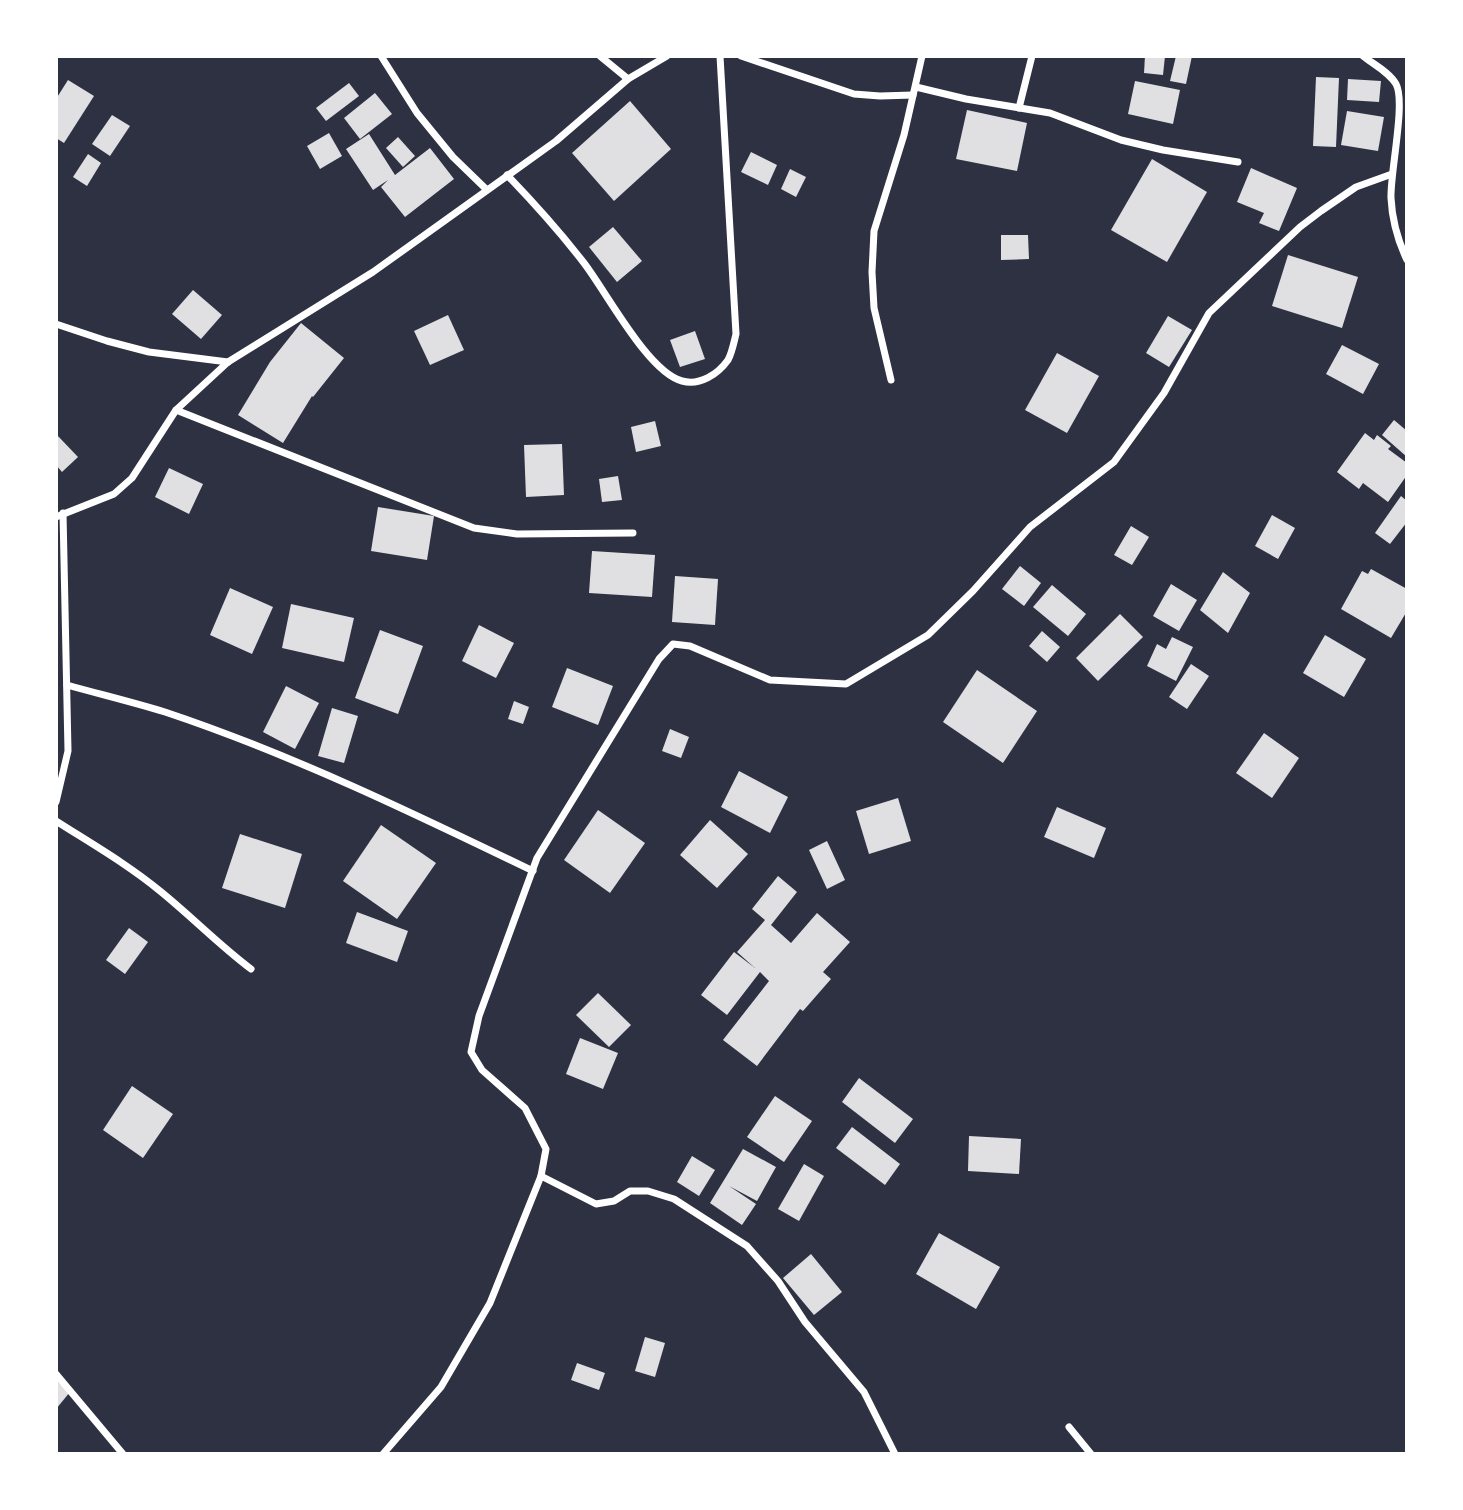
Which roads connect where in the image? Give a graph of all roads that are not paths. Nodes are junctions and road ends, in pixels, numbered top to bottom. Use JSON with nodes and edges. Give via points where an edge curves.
{"nodes":[{"id":1,"x":382,"y":56,"type":"edge"},
{"id":2,"x":600,"y":56,"type":"edge"},
{"id":3,"x":667,"y":56,"type":"edge"},
{"id":4,"x":720,"y":56,"type":"edge"},
{"id":5,"x":741,"y":56,"type":"edge"},
{"id":6,"x":922,"y":56,"type":"edge"},
{"id":7,"x":1032,"y":56,"type":"edge"},
{"id":8,"x":1363,"y":56,"type":"edge"},
{"id":9,"x":628,"y":79,"type":"junction"},
{"id":10,"x":915,"y":91,"type":"junction"},
{"id":11,"x":1019,"y":108,"type":"junction"},
{"id":12,"x":1237,"y":162,"type":"dead end"},
{"id":13,"x":1392,"y":174,"type":"junction"},
{"id":14,"x":507,"y":175,"type":"junction"},
{"id":15,"x":486,"y":189,"type":"junction"},
{"id":16,"x":1407,"y":260,"type":"edge"},
{"id":17,"x":56,"y":324,"type":"edge"},
{"id":18,"x":228,"y":362,"type":"junction"},
{"id":19,"x":891,"y":380,"type":"dead end"},
{"id":20,"x":176,"y":410,"type":"junction"},
{"id":21,"x":60,"y":515,"type":"edge"},
{"id":22,"x":633,"y":533,"type":"dead end"},
{"id":23,"x":67,"y":684,"type":"junction"},
{"id":24,"x":56,"y":802,"type":"edge"},
{"id":25,"x":56,"y":821,"type":"edge"},
{"id":26,"x":533,"y":871,"type":"junction"},
{"id":27,"x":251,"y":970,"type":"dead end"},
{"id":28,"x":541,"y":1176,"type":"junction"},
{"id":29,"x":56,"y":1374,"type":"edge"},
{"id":30,"x":1069,"y":1427,"type":"dead end"},
{"id":31,"x":123,"y":1454,"type":"edge"},
{"id":32,"x":383,"y":1454,"type":"edge"},
{"id":33,"x":895,"y":1454,"type":"edge"},
{"id":34,"x":1091,"y":1454,"type":"edge"}],
"edges":[{"from":1,"to":15,"type":"street","via":[[417,113]]},
{"from":2,"to":9,"type":"street"},
{"from":3,"to":9,"type":"street"},
{"from":4,"to":14,"type":"street","via":[[736,334],[727,360],[708,380],[684,382],[662,371],[550,220]]},
{"from":5,"to":10,"type":"street","via":[[854,93],[880,96]]},
{"from":6,"to":10,"type":"street"},
{"from":7,"to":11,"type":"street"},
{"from":8,"to":13,"type":"street","via":[[1397,85]]},
{"from":9,"to":14,"type":"street","via":[[556,141]]},
{"from":10,"to":11,"type":"street"},
{"from":10,"to":19,"type":"street","via":[[874,231],[874,308]]},
{"from":11,"to":12,"type":"street","via":[[1050,113],[1121,140]]},
{"from":13,"to":16,"type":"street","via":[[1391,198]]},
{"from":13,"to":26,"type":"street","via":[[1356,187],[1321,211],[1209,313],[1164,393],[1114,463],[1030,527],[928,635],[846,684],[770,680],[690,646],[673,644],[659,659]]},
{"from":14,"to":15,"type":"street"},
{"from":15,"to":18,"type":"street","via":[[373,272]]},
{"from":17,"to":18,"type":"street","via":[[149,352]]},
{"from":18,"to":20,"type":"street"},
{"from":20,"to":21,"type":"street","via":[[132,478],[114,494]]},
{"from":20,"to":22,"type":"street","via":[[474,528],[517,534]]},
{"from":21,"to":23,"type":"street"},
{"from":23,"to":24,"type":"street","via":[[68,751]]},
{"from":23,"to":26,"type":"street","via":[[164,712],[269,752]]},
{"from":25,"to":27,"type":"street","via":[[118,858]]},
{"from":26,"to":28,"type":"street","via":[[479,1016],[471,1052],[482,1070],[525,1108],[546,1149]]},
{"from":28,"to":32,"type":"street","via":[[490,1303],[441,1387]]},
{"from":28,"to":33,"type":"street","via":[[596,1204],[614,1201],[629,1191],[674,1199],[747,1246],[864,1392]]},
{"from":29,"to":31,"type":"street"},
{"from":30,"to":34,"type":"street"}]}
